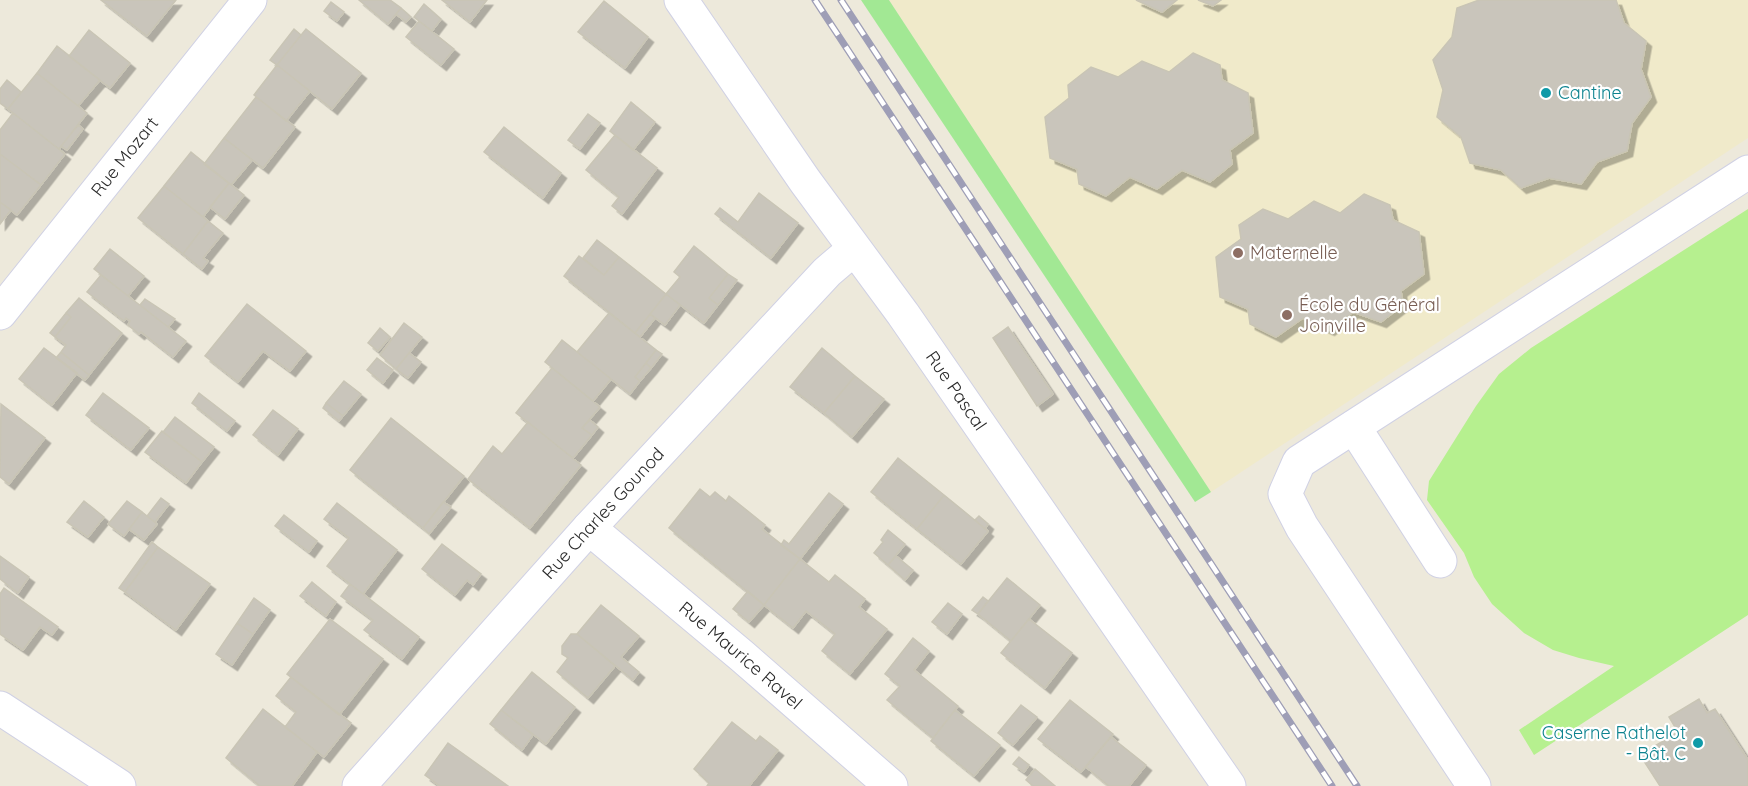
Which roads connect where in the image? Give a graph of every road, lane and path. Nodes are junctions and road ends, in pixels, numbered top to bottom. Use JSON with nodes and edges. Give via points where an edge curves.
{"nodes":[{"id":1,"x":249,"y":0,"type":"edge"},
{"id":2,"x":681,"y":0,"type":"edge"},
{"id":3,"x":1748,"y":172,"type":"edge"},
{"id":4,"x":854,"y":249,"type":"junction"},
{"id":5,"x":0,"y":313,"type":"edge"},
{"id":6,"x":1354,"y":427,"type":"junction"},
{"id":7,"x":589,"y":528,"type":"junction"},
{"id":8,"x":1440,"y":561,"type":"dead end"},
{"id":9,"x":0,"y":708,"type":"edge"},
{"id":10,"x":105,"y":782,"type":"edge"},
{"id":11,"x":359,"y":786,"type":"edge"},
{"id":12,"x":891,"y":786,"type":"edge"},
{"id":13,"x":1229,"y":786,"type":"edge"},
{"id":14,"x":1474,"y":786,"type":"edge"}],
"edges":[{"from":1,"to":5,"type":"street","name":"Rue Mozart"},
{"from":2,"to":4,"type":"street","name":"Rue Pascal"},
{"from":3,"to":6,"type":"street"},
{"from":4,"to":7,"type":"street","name":"Rue Charles Gounod","via":[[819,280]]},
{"from":4,"to":13,"type":"street","name":"Rue Pascal"},
{"from":6,"to":8,"type":"street"},
{"from":6,"to":14,"type":"street","via":[[1299,462],[1285,494],[1302,527]]},
{"from":7,"to":11,"type":"street","name":"Rue Charles Gounod"},
{"from":7,"to":12,"type":"street","name":"Rue Maurice Ravel"},
{"from":9,"to":10,"type":"street"}]}
